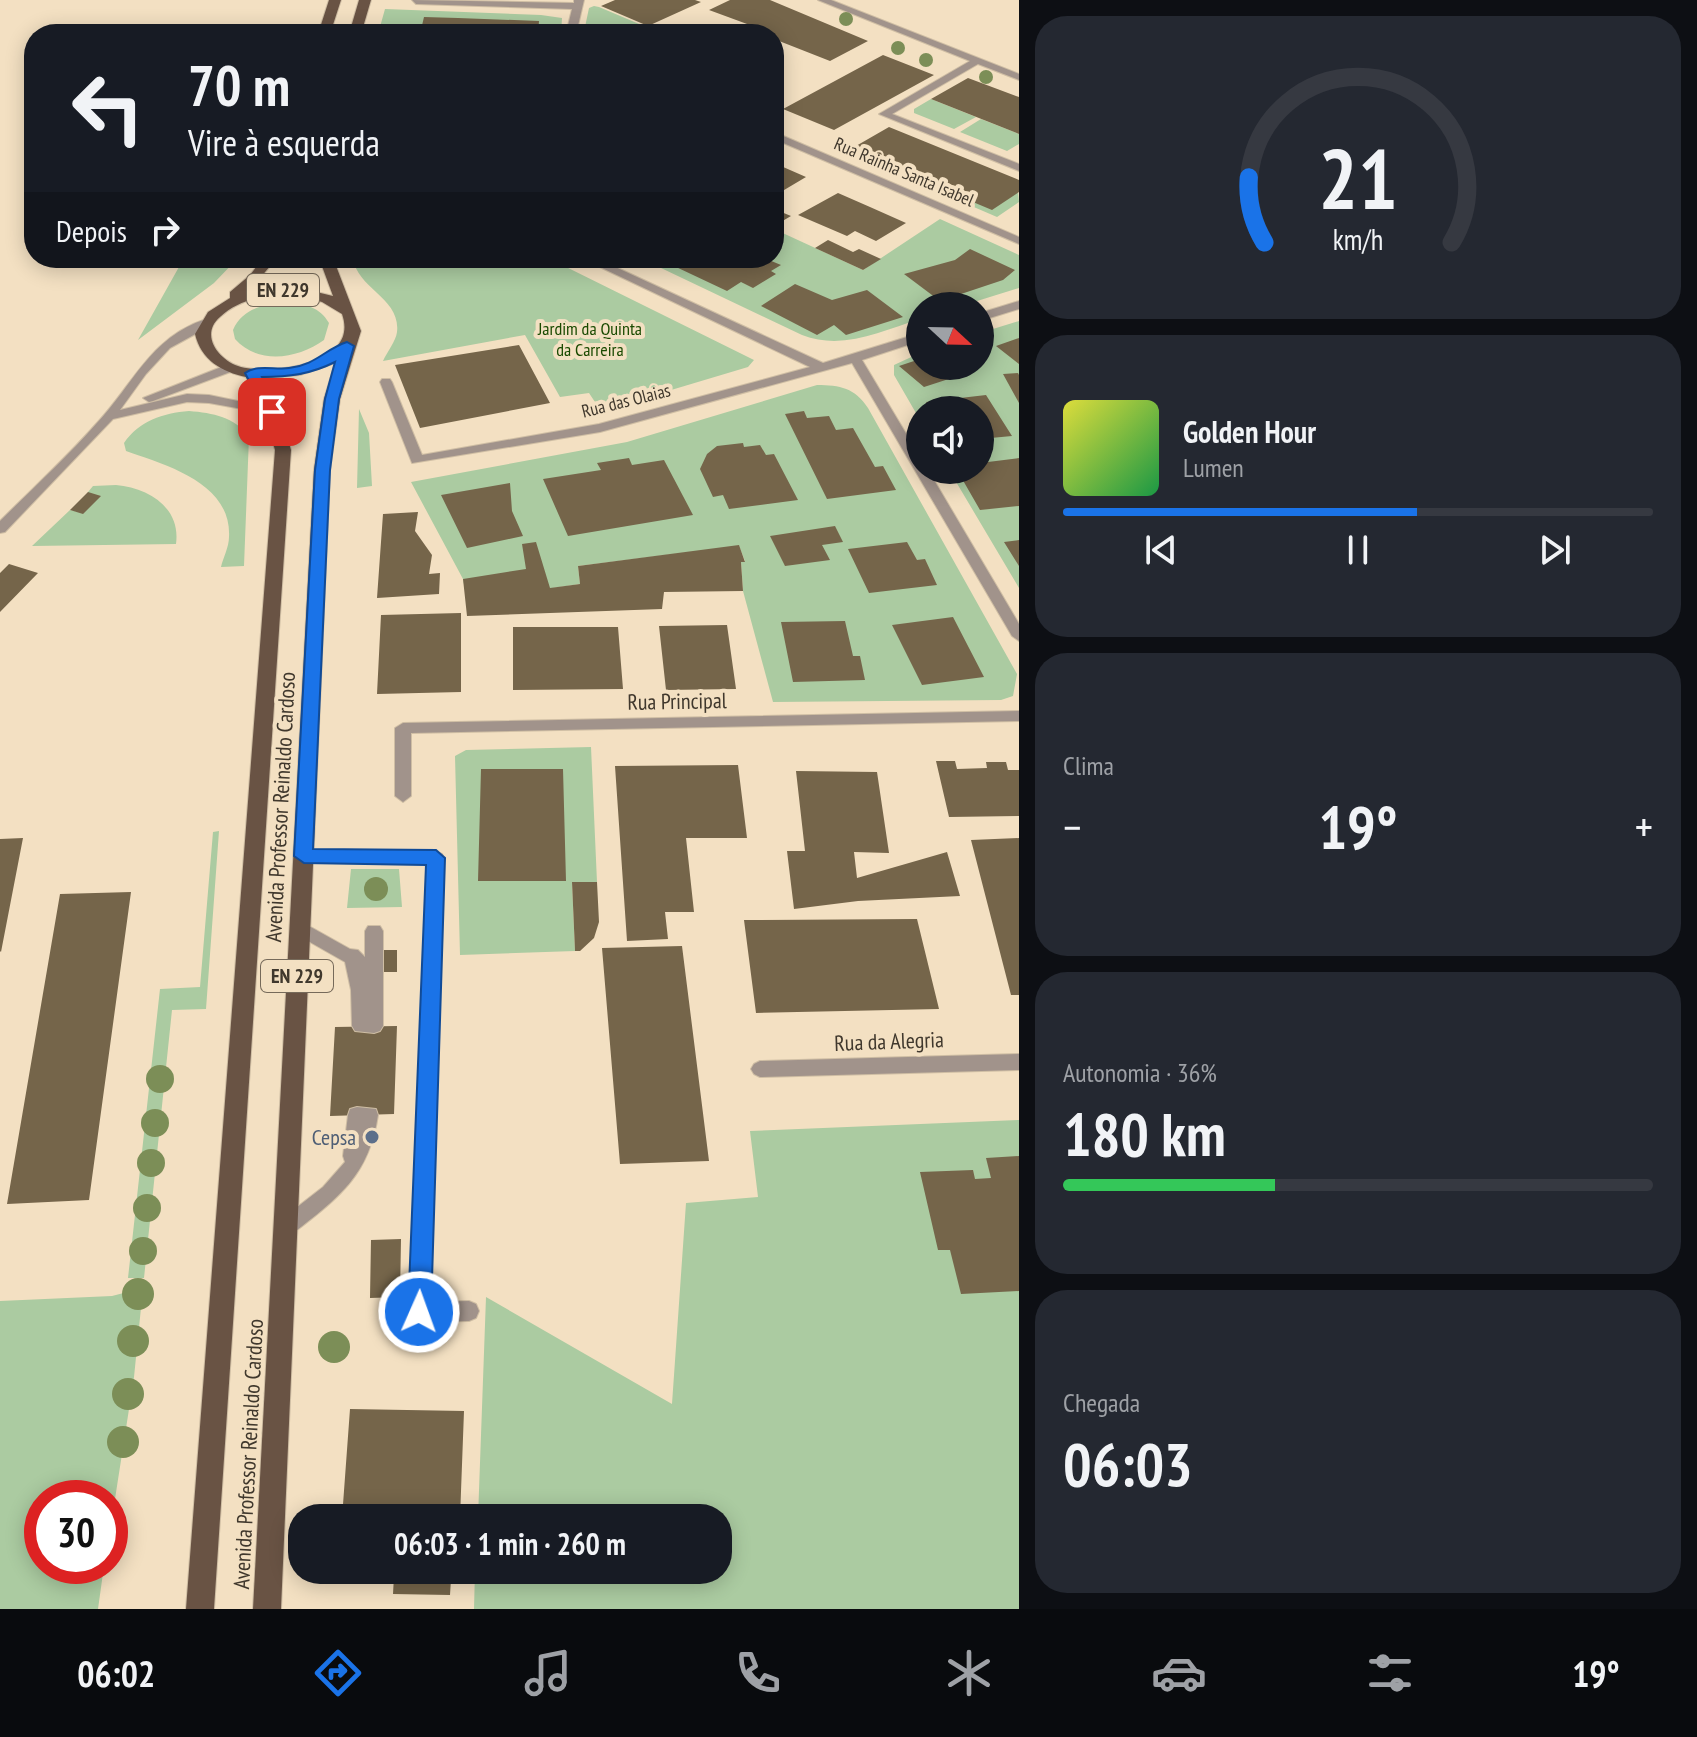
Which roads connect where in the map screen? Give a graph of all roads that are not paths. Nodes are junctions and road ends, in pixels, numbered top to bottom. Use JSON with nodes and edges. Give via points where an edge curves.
{"nodes":[{"id":1,"x":335,"y":0,"type":"edge"},
{"id":2,"x":365,"y":0,"type":"edge"},
{"id":3,"x":823,"y":0,"type":"edge"},
{"id":4,"x":416,"y":1,"type":"edge"},
{"id":5,"x":578,"y":3,"type":"edge"},
{"id":6,"x":327,"y":24,"type":"edge"},
{"id":7,"x":358,"y":24,"type":"edge"},
{"id":8,"x":573,"y":24,"type":"edge"},
{"id":9,"x":977,"y":61,"type":"junction"},
{"id":10,"x":1019,"y":77,"type":"edge"},
{"id":11,"x":784,"y":139,"type":"edge"},
{"id":12,"x":1019,"y":168,"type":"edge"},
{"id":13,"x":1019,"y":241,"type":"edge"},
{"id":14,"x":262,"y":268,"type":"edge"},
{"id":15,"x":327,"y":268,"type":"edge"},
{"id":16,"x":608,"y":268,"type":"edge"},
{"id":17,"x":1019,"y":305,"type":"edge"},
{"id":18,"x":218,"y":309,"type":"junction"},
{"id":19,"x":347,"y":311,"type":"junction"},
{"id":20,"x":994,"y":313,"type":"edge"},
{"id":21,"x":206,"y":323,"type":"junction"},
{"id":22,"x":906,"y":342,"type":"edge"},
{"id":23,"x":347,"y":346,"type":"junction"},
{"id":24,"x":855,"y":358,"type":"junction"},
{"id":25,"x":821,"y":367,"type":"junction"},
{"id":26,"x":229,"y":368,"type":"junction"},
{"id":27,"x":252,"y":373,"type":"junction"},
{"id":28,"x":386,"y":382,"type":"dead end"},
{"id":29,"x":272,"y":412,"type":"junction"},
{"id":30,"x":112,"y":416,"type":"junction"},
{"id":31,"x":906,"y":444,"type":"edge"},
{"id":32,"x":930,"y":484,"type":"edge"},
{"id":33,"x":0,"y":529,"type":"edge"},
{"id":34,"x":1019,"y":636,"type":"edge"},
{"id":35,"x":1019,"y":716,"type":"edge"},
{"id":36,"x":403,"y":796,"type":"dead end"},
{"id":37,"x":304,"y":856,"type":"junction"},
{"id":38,"x":300,"y":928,"type":"junction"},
{"id":39,"x":374,"y":931,"type":"dead end"},
{"id":40,"x":352,"y":955,"type":"junction"},
{"id":41,"x":374,"y":979,"type":"junction"},
{"id":42,"x":1019,"y":1062,"type":"edge"},
{"id":43,"x":760,"y":1069,"type":"dead end"},
{"id":44,"x":363,"y":1115,"type":"dead end"},
{"id":45,"x":285,"y":1228,"type":"junction"},
{"id":46,"x":469,"y":1311,"type":"dead end"},
{"id":47,"x":200,"y":1609,"type":"edge"},
{"id":48,"x":267,"y":1609,"type":"edge"}],
"edges":[{"from":1,"to":6,"type":"main road"},
{"from":2,"to":7,"type":"main road"},
{"from":3,"to":9,"type":"street"},
{"from":4,"to":5,"type":"street"},
{"from":5,"to":8,"type":"street"},
{"from":9,"to":10,"type":"street"},
{"from":9,"to":12,"type":"street","via":[[884,114]]},
{"from":11,"to":13,"type":"street","name":"Rua Rainha Santa Isabel"},
{"from":14,"to":18,"type":"main road","number":"EN 229"},
{"from":15,"to":19,"type":"main road","number":"EN 229"},
{"from":16,"to":25,"type":"street"},
{"from":17,"to":20,"type":"street"},
{"from":18,"to":19,"type":"main road","number":"EN 229","via":[[254,293],[298,290]]},
{"from":18,"to":21,"type":"main road","number":"EN 229"},
{"from":19,"to":23,"type":"main road","number":"EN 229","via":[[353,334]]},
{"from":21,"to":26,"type":"main road","via":[[202,336],[207,350]]},
{"from":21,"to":30,"type":"street","via":[[166,345]]},
{"from":22,"to":24,"type":"street","name":"Rua das Olaias"},
{"from":23,"to":27,"type":"main road","via":[[313,367]]},
{"from":23,"to":37,"type":"main road","name":"Avenida Professor Reinaldo Cardoso","number":"EN 229","via":[[332,399],[322,470]]},
{"from":24,"to":25,"type":"street","name":"Rua das Olaias"},
{"from":24,"to":31,"type":"street"},
{"from":25,"to":28,"type":"street","name":"Rua das Olaias","via":[[600,428],[417,460]]},
{"from":26,"to":27,"type":"main road"},
{"from":26,"to":30,"type":"street"},
{"from":27,"to":29,"type":"main road","name":"Avenida Professor Reinaldo Cardoso","number":"EN 229"},
{"from":29,"to":30,"type":"street","via":[[187,398]]},
{"from":29,"to":47,"type":"main road","name":"Avenida Professor Reinaldo Cardoso","number":"EN 229","via":[[283,450]]},
{"from":30,"to":33,"type":"street"},
{"from":32,"to":34,"type":"street"},
{"from":35,"to":36,"type":"street","name":"Rua Principal","via":[[403,728]]},
{"from":37,"to":38,"type":"main road","name":"Avenida Professor Reinaldo Cardoso","number":"EN 229"},
{"from":37,"to":46,"type":"street","via":[[436,858],[419,1312]]},
{"from":38,"to":40,"type":"street"},
{"from":38,"to":45,"type":"main road","name":"Avenida Professor Reinaldo Cardoso","number":"EN 229"},
{"from":39,"to":41,"type":"street"},
{"from":40,"to":41,"type":"street"},
{"from":40,"to":41,"type":"street","via":[[368,1026]]},
{"from":42,"to":43,"type":"street","name":"Rua da Alegria"},
{"from":44,"to":45,"type":"street","via":[[360,1158],[345,1181]]},
{"from":45,"to":48,"type":"main road","name":"Avenida Professor Reinaldo Cardoso","number":"EN 229"}]}
